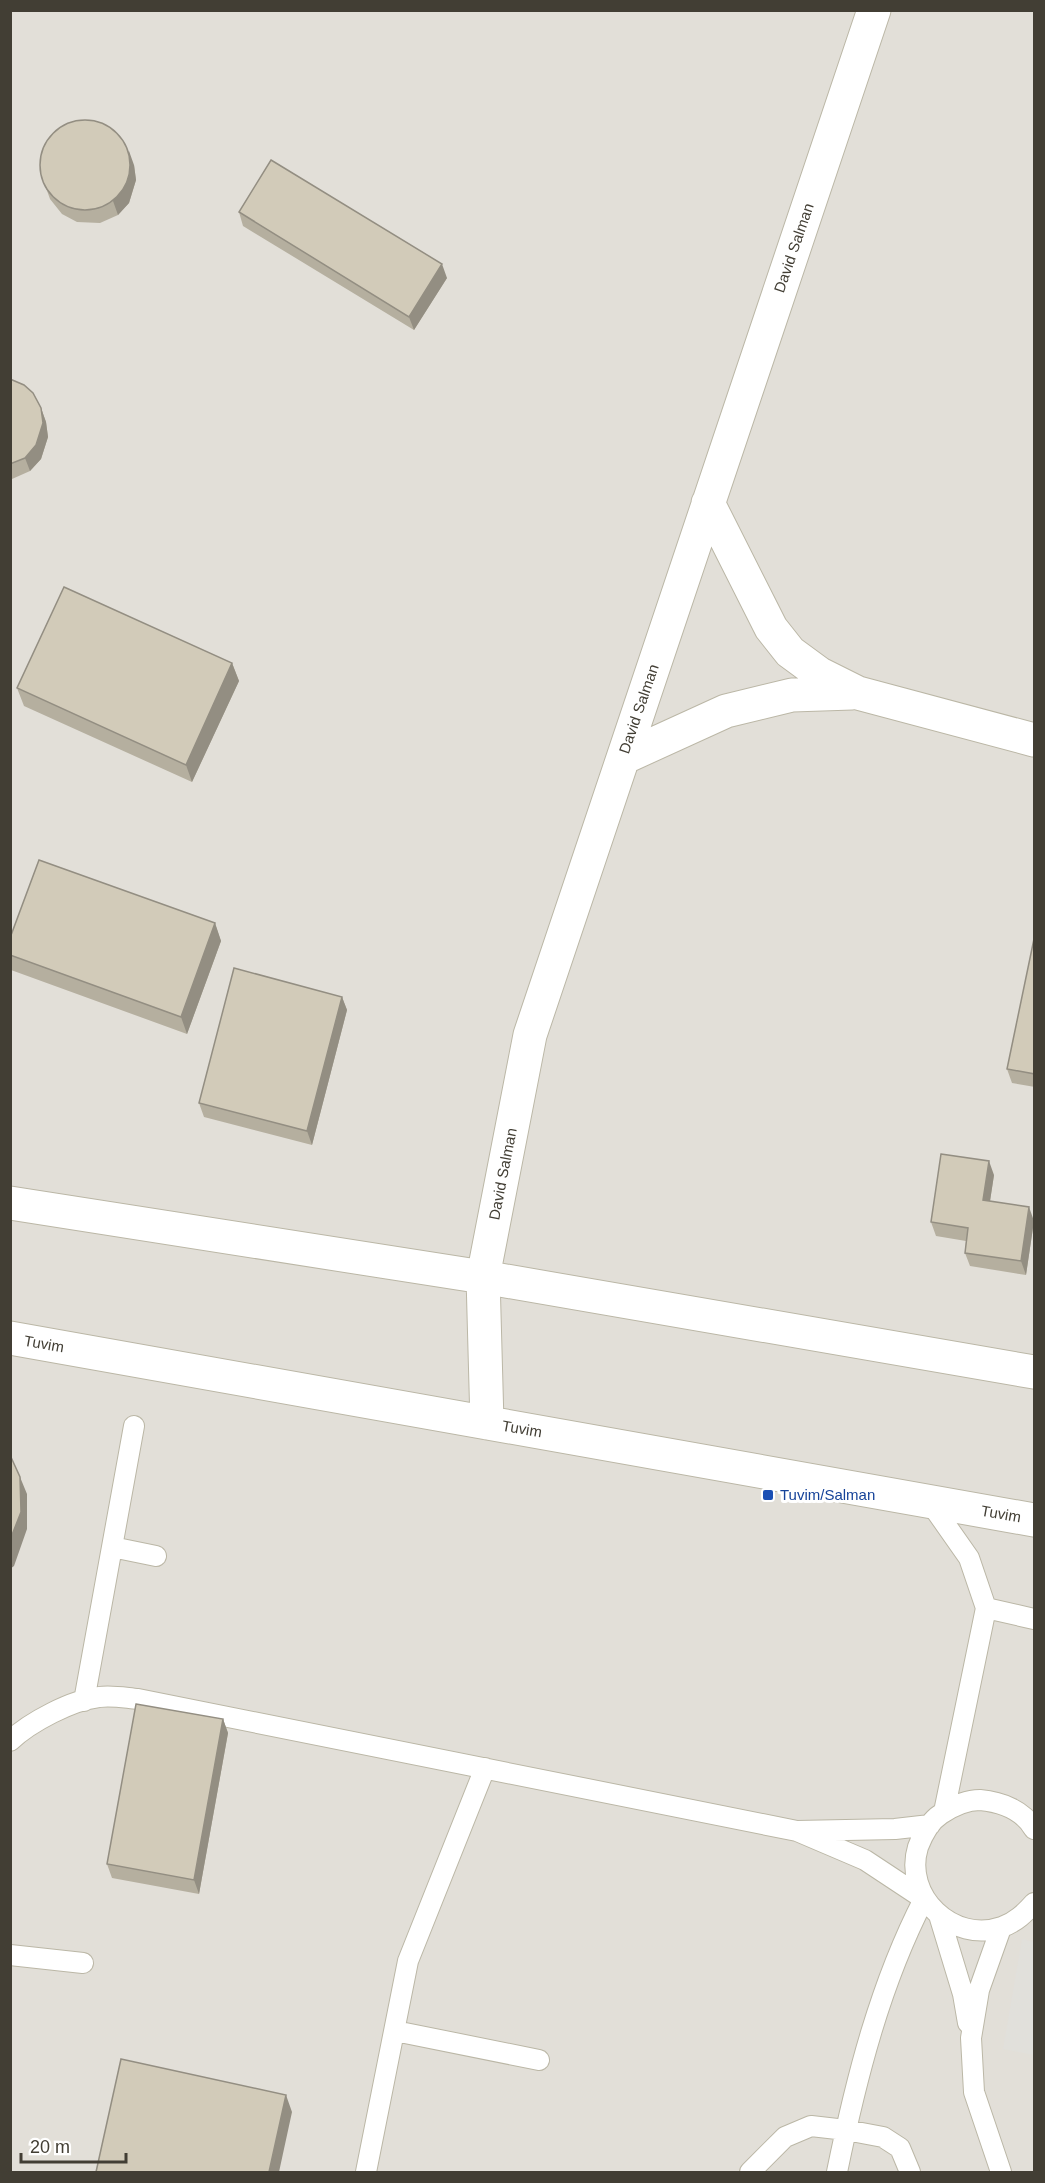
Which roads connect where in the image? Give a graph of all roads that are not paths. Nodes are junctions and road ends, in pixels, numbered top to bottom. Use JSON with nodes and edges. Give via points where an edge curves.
{"nodes":[{"id":1,"x":874,"y":10,"type":"edge"},
{"id":2,"x":708,"y":503,"type":"junction"},
{"id":3,"x":858,"y":693,"type":"junction"},
{"id":4,"x":1035,"y":740,"type":"edge"},
{"id":5,"x":623,"y":758,"type":"junction"},
{"id":6,"x":10,"y":1203,"type":"edge"},
{"id":7,"x":483,"y":1277,"type":"junction"},
{"id":8,"x":10,"y":1338,"type":"edge"},
{"id":9,"x":1035,"y":1372,"type":"edge"},
{"id":10,"x":487,"y":1423,"type":"junction"},
{"id":11,"x":134,"y":1426,"type":"dead end"},
{"id":12,"x":929,"y":1501,"type":"junction"},
{"id":13,"x":1035,"y":1520,"type":"edge"},
{"id":14,"x":112,"y":1547,"type":"junction"},
{"id":15,"x":156,"y":1556,"type":"dead end"},
{"id":16,"x":986,"y":1608,"type":"junction"},
{"id":17,"x":1035,"y":1619,"type":"edge"},
{"id":18,"x":84,"y":1701,"type":"junction"},
{"id":19,"x":10,"y":1741,"type":"edge"},
{"id":20,"x":486,"y":1768,"type":"junction"},
{"id":21,"x":1035,"y":1802,"type":"edge"},
{"id":22,"x":937,"y":1819,"type":"junction"},
{"id":23,"x":1032,"y":1825,"type":"edge"},
{"id":24,"x":797,"y":1831,"type":"junction"},
{"id":25,"x":924,"y":1899,"type":"junction"},
{"id":26,"x":1035,"y":1903,"type":"edge"},
{"id":27,"x":939,"y":1915,"type":"junction"},
{"id":28,"x":1001,"y":1928,"type":"junction"},
{"id":29,"x":10,"y":1955,"type":"edge"},
{"id":30,"x":83,"y":1964,"type":"dead end"},
{"id":31,"x":395,"y":2031,"type":"junction"},
{"id":32,"x":971,"y":2038,"type":"junction"},
{"id":33,"x":539,"y":2060,"type":"dead end"},
{"id":34,"x":846,"y":2130,"type":"junction"},
{"id":35,"x":366,"y":2172,"type":"edge"},
{"id":36,"x":750,"y":2172,"type":"edge"},
{"id":37,"x":837,"y":2172,"type":"edge"},
{"id":38,"x":910,"y":2172,"type":"edge"},
{"id":39,"x":1001,"y":2172,"type":"edge"}],
"edges":[{"from":1,"to":2,"type":"street","name":"David Salman"},
{"from":2,"to":3,"type":"street","via":[[771,628],[790,652],[820,674]]},
{"from":2,"to":5,"type":"street","name":"David Salman"},
{"from":3,"to":4,"type":"street"},
{"from":3,"to":5,"type":"street","via":[[792,695],[726,711]]},
{"from":5,"to":7,"type":"street","name":"David Salman","via":[[530,1035]]},
{"from":6,"to":7,"type":"street"},
{"from":7,"to":9,"type":"street"},
{"from":7,"to":10,"type":"street","name":"David Salman"},
{"from":8,"to":10,"type":"street","name":"Tuvim"},
{"from":10,"to":12,"type":"street","name":"Tuvim"},
{"from":11,"to":14,"type":"lane"},
{"from":12,"to":13,"type":"street","name":"Tuvim"},
{"from":12,"to":16,"type":"lane","via":[[969,1558]]},
{"from":14,"to":15,"type":"lane"},
{"from":14,"to":18,"type":"lane"},
{"from":16,"to":17,"type":"lane"},
{"from":16,"to":22,"type":"lane"},
{"from":18,"to":19,"type":"lane","via":[[60,1708]]},
{"from":18,"to":20,"type":"lane","via":[[99,1696],[138,1699]]},
{"from":20,"to":24,"type":"lane"},
{"from":20,"to":31,"type":"lane","via":[[408,1962]]},
{"from":21,"to":23,"type":"lane"},
{"from":22,"to":23,"type":"lane","via":[[953,1806],[973,1800],[994,1801],[1014,1809]]},
{"from":22,"to":24,"type":"lane","via":[[872,1830]]},
{"from":22,"to":25,"type":"lane","via":[[922,1835],[915,1856],[916,1878]]},
{"from":24,"to":25,"type":"lane","via":[[865,1860]]},
{"from":25,"to":27,"type":"lane"},
{"from":25,"to":34,"type":"lane","via":[[907,1933],[862,2059]]},
{"from":26,"to":28,"type":"lane","via":[[1021,1918]]},
{"from":27,"to":28,"type":"lane","via":[[958,1927],[980,1931]]},
{"from":27,"to":32,"type":"lane","via":[[963,1994]]},
{"from":28,"to":32,"type":"lane","via":[[979,1990]]},
{"from":29,"to":30,"type":"lane"},
{"from":31,"to":33,"type":"lane"},
{"from":31,"to":35,"type":"lane"},
{"from":32,"to":39,"type":"lane","via":[[974,2092]]},
{"from":34,"to":36,"type":"lane","via":[[811,2126],[785,2137]]},
{"from":34,"to":37,"type":"lane"},
{"from":34,"to":38,"type":"lane","via":[[883,2138],[900,2148]]}]}
